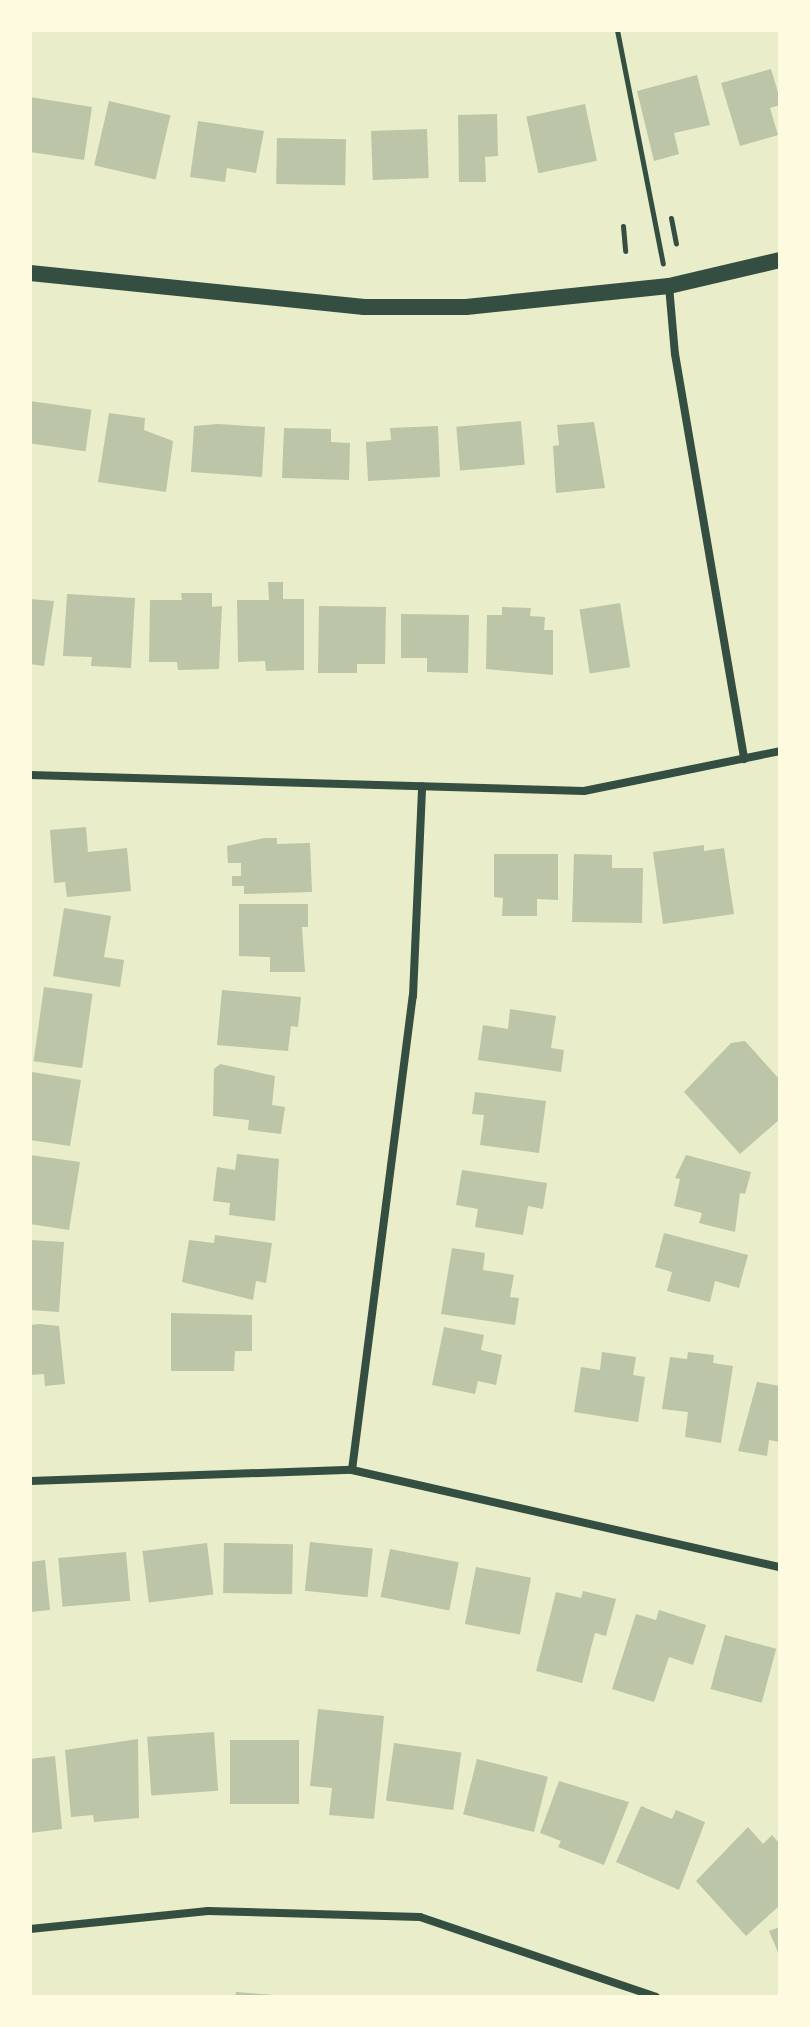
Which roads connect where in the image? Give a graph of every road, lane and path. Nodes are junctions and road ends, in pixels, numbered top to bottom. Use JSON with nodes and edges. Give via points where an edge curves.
{"nodes":[{"id":1,"x":617,"y":30,"type":"edge"},
{"id":2,"x":671,"y":218,"type":"dead end"},
{"id":3,"x":623,"y":226,"type":"dead end"},
{"id":4,"x":676,"y":244,"type":"dead end"},
{"id":5,"x":625,"y":251,"type":"dead end"},
{"id":6,"x":780,"y":260,"type":"edge"},
{"id":7,"x":30,"y":273,"type":"edge"},
{"id":8,"x":669,"y":286,"type":"junction"},
{"id":9,"x":780,"y":751,"type":"edge"},
{"id":10,"x":744,"y":759,"type":"junction"},
{"id":11,"x":30,"y":775,"type":"edge"},
{"id":12,"x":422,"y":786,"type":"junction"},
{"id":13,"x":352,"y":1470,"type":"junction"},
{"id":14,"x":30,"y":1481,"type":"edge"},
{"id":15,"x":780,"y":1567,"type":"edge"},
{"id":16,"x":30,"y":1929,"type":"edge"},
{"id":17,"x":656,"y":1997,"type":"edge"}],
"edges":[{"from":1,"to":8,"type":"path"},
{"from":2,"to":4,"type":"path"},
{"from":3,"to":5,"type":"path"},
{"from":6,"to":8,"type":"main road"},
{"from":7,"to":8,"type":"main road","via":[[364,307],[466,307]]},
{"from":8,"to":10,"type":"street","via":[[675,354]]},
{"from":9,"to":10,"type":"street"},
{"from":10,"to":12,"type":"street","via":[[584,791]]},
{"from":11,"to":12,"type":"street"},
{"from":12,"to":13,"type":"street","via":[[413,996]]},
{"from":13,"to":14,"type":"street"},
{"from":13,"to":15,"type":"street"},
{"from":16,"to":17,"type":"street","via":[[208,1911],[420,1917]]}]}
